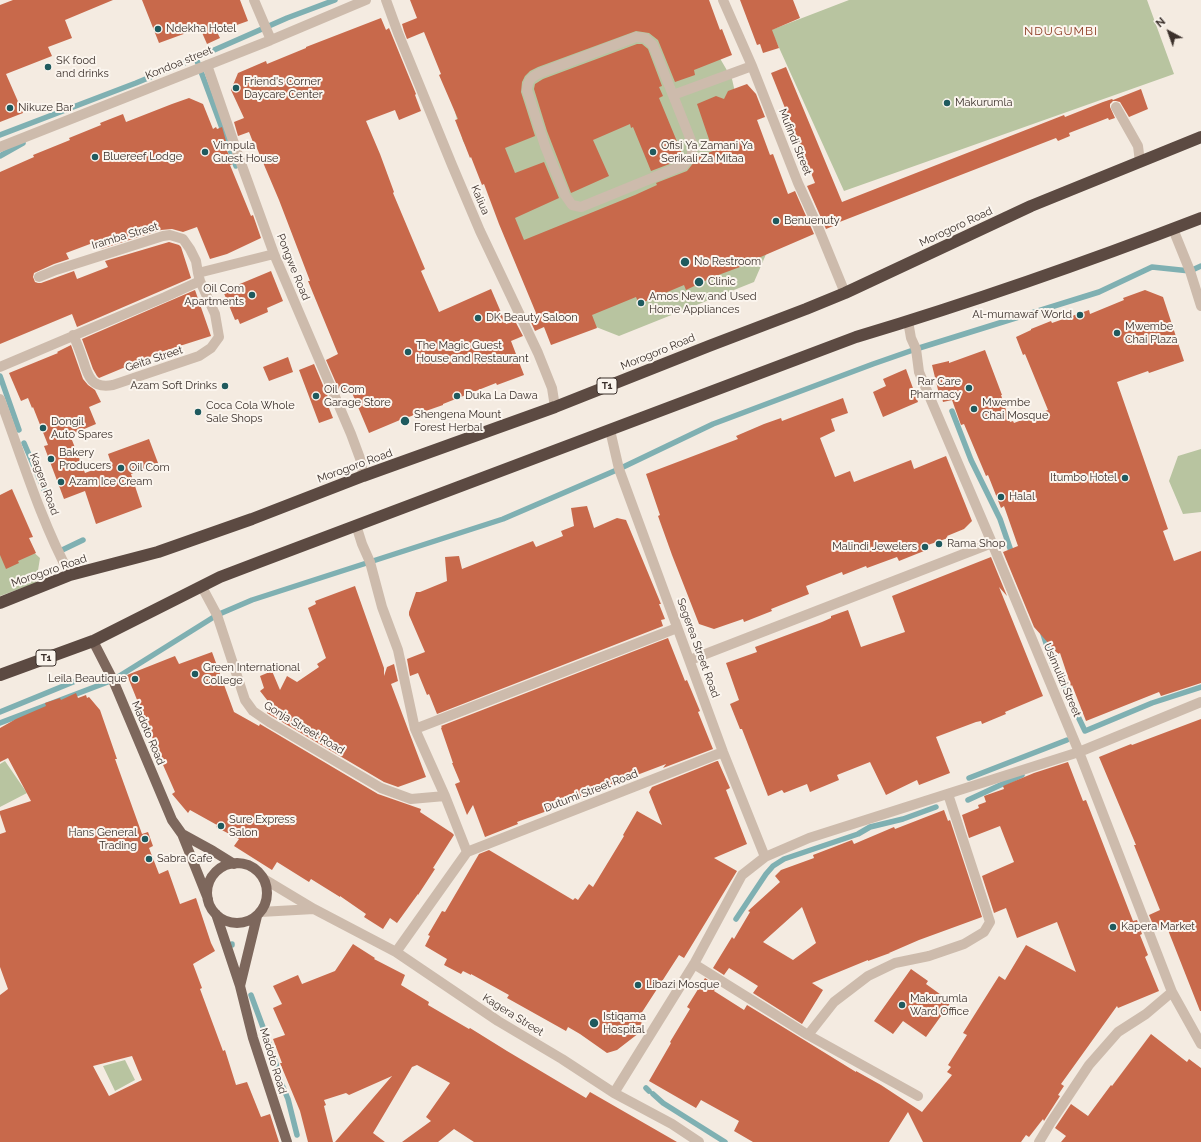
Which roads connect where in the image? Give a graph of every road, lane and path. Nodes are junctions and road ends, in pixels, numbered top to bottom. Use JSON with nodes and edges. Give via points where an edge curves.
{"nodes":[{"id":1,"x":254,"y":0,"type":"edge"},
{"id":2,"x":366,"y":0,"type":"edge"},
{"id":3,"x":386,"y":0,"type":"edge"},
{"id":4,"x":723,"y":0,"type":"edge"},
{"id":5,"x":270,"y":40,"type":"junction"},
{"id":6,"x":207,"y":65,"type":"junction"},
{"id":7,"x":752,"y":66,"type":"junction"},
{"id":8,"x":673,"y":96,"type":"junction"},
{"id":9,"x":1116,"y":107,"type":"dead end"},
{"id":10,"x":1201,"y":137,"type":"edge"},
{"id":11,"x":0,"y":147,"type":"edge"},
{"id":12,"x":1140,"y":162,"type":"junction"},
{"id":13,"x":1201,"y":218,"type":"edge"},
{"id":14,"x":1173,"y":229,"type":"junction"},
{"id":15,"x":274,"y":254,"type":"junction"},
{"id":16,"x":199,"y":277,"type":"junction"},
{"id":17,"x":39,"y":278,"type":"dead end"},
{"id":18,"x":205,"y":292,"type":"joint"},
{"id":19,"x":845,"y":293,"type":"junction"},
{"id":20,"x":1201,"y":306,"type":"edge"},
{"id":21,"x":908,"y":322,"type":"junction"},
{"id":22,"x":74,"y":335,"type":"junction"},
{"id":23,"x":0,"y":367,"type":"edge"},
{"id":24,"x":0,"y":398,"type":"edge"},
{"id":25,"x":555,"y":407,"type":"junction"},
{"id":26,"x":610,"y":430,"type":"junction"},
{"id":27,"x":363,"y":476,"type":"junction"},
{"id":28,"x":356,"y":525,"type":"junction"},
{"id":29,"x":992,"y":543,"type":"junction"},
{"id":30,"x":70,"y":575,"type":"junction"},
{"id":31,"x":202,"y":587,"type":"junction"},
{"id":32,"x":0,"y":603,"type":"edge"},
{"id":33,"x":678,"y":628,"type":"junction"},
{"id":34,"x":93,"y":641,"type":"junction"},
{"id":35,"x":690,"y":660,"type":"junction"},
{"id":36,"x":0,"y":675,"type":"edge"},
{"id":37,"x":1201,"y":702,"type":"edge"},
{"id":38,"x":415,"y":729,"type":"junction"},
{"id":39,"x":723,"y":752,"type":"junction"},
{"id":40,"x":1079,"y":752,"type":"junction"},
{"id":41,"x":948,"y":794,"type":"junction"},
{"id":42,"x":445,"y":796,"type":"junction"},
{"id":43,"x":182,"y":834,"type":"junction"},
{"id":44,"x":467,"y":852,"type":"junction"},
{"id":45,"x":765,"y":857,"type":"junction"},
{"id":46,"x":234,"y":864,"type":"junction"},
{"id":47,"x":264,"y":879,"type":"junction"},
{"id":48,"x":208,"y":899,"type":"junction"},
{"id":49,"x":314,"y":909,"type":"junction"},
{"id":50,"x":216,"y":914,"type":"junction"},
{"id":51,"x":258,"y":914,"type":"junction"},
{"id":52,"x":396,"y":952,"type":"junction"},
{"id":53,"x":694,"y":964,"type":"junction"},
{"id":54,"x":240,"y":986,"type":"junction"},
{"id":55,"x":1172,"y":992,"type":"junction"},
{"id":56,"x":808,"y":1035,"type":"junction"},
{"id":57,"x":1201,"y":1044,"type":"edge"},
{"id":58,"x":614,"y":1093,"type":"junction"},
{"id":59,"x":918,"y":1096,"type":"dead end"},
{"id":60,"x":286,"y":1142,"type":"edge"},
{"id":61,"x":699,"y":1142,"type":"edge"},
{"id":62,"x":1039,"y":1142,"type":"edge"}],
"edges":[{"from":1,"to":5,"type":"street"},
{"from":2,"to":5,"type":"street","name":"Kondoa street"},
{"from":3,"to":25,"type":"street","name":"Kaliua","via":[[480,231],[541,359],[552,388]]},
{"from":4,"to":7,"type":"street","name":"Mufindi Street"},
{"from":5,"to":6,"type":"street","name":"Kondoa street"},
{"from":6,"to":11,"type":"street","name":"Kondoa street"},
{"from":6,"to":15,"type":"street","name":"Pongwe Road"},
{"from":7,"to":8,"type":"street"},
{"from":7,"to":19,"type":"street","name":"Mufindi Street"},
{"from":8,"to":8,"type":"street","via":[[653,45],[645,38],[636,37],[532,77],[527,90],[548,153],[565,195],[572,204],[581,207],[684,165],[692,155],[692,143]]},
{"from":9,"to":12,"type":"street","via":[[1138,146]]},
{"from":10,"to":12,"type":"highway","name":"Morogoro Road","number":"T1"},
{"from":12,"to":19,"type":"highway","name":"Morogoro Road","number":"T1","via":[[1031,206]]},
{"from":13,"to":14,"type":"highway","number":"T1"},
{"from":14,"to":20,"type":"street"},
{"from":14,"to":21,"type":"highway","number":"T1","via":[[1017,286]]},
{"from":15,"to":16,"type":"street"},
{"from":15,"to":27,"type":"street","name":"Pongwe Road","via":[[351,434],[361,461]]},
{"from":16,"to":17,"type":"street","name":"Iramba Street","via":[[196,261],[190,249],[183,239],[170,235],[56,270]]},
{"from":16,"to":18,"type":"street","name":"Iramba Street"},
{"from":16,"to":22,"type":"street","via":[[165,297]]},
{"from":18,"to":22,"type":"street","name":"Geita Street","via":[[215,314],[219,337],[211,348],[199,356],[113,385],[99,385],[88,376]]},
{"from":19,"to":25,"type":"highway","name":"Morogoro Road","number":"T1"},
{"from":21,"to":26,"type":"highway","number":"T1","via":[[856,337]]},
{"from":21,"to":29,"type":"street","name":"Usimulizi Street","via":[[919,372]]},
{"from":22,"to":23,"type":"street"},
{"from":24,"to":30,"type":"street","name":"Kagera Road","via":[[42,516]]},
{"from":25,"to":27,"type":"highway","name":"Morogoro Road","number":"T1"},
{"from":26,"to":28,"type":"highway","number":"T1"},
{"from":26,"to":33,"type":"street","name":"Segerea Street Road","via":[[619,469]]},
{"from":27,"to":30,"type":"highway","name":"Morogoro Road","number":"T1","via":[[158,552]]},
{"from":28,"to":31,"type":"highway","number":"T1","via":[[220,577]]},
{"from":28,"to":38,"type":"street","via":[[398,650]]},
{"from":29,"to":35,"type":"street"},
{"from":29,"to":40,"type":"street","name":"Usimulizi Street"},
{"from":30,"to":32,"type":"highway","name":"Morogoro Road","number":"T1"},
{"from":31,"to":34,"type":"highway","number":"T1"},
{"from":31,"to":42,"type":"street","name":"Gonja Street Road","via":[[217,615],[245,700],[253,711],[381,788],[411,799]]},
{"from":33,"to":35,"type":"street","name":"Segerea Street Road"},
{"from":33,"to":38,"type":"street"},
{"from":34,"to":36,"type":"highway","number":"T1"},
{"from":34,"to":43,"type":"main road","name":"Madoto Road","via":[[113,680],[172,820]]},
{"from":35,"to":39,"type":"street","name":"Segerea Street Road"},
{"from":37,"to":40,"type":"street"},
{"from":38,"to":42,"type":"street"},
{"from":39,"to":44,"type":"street","name":"Dutumi Street Road"},
{"from":39,"to":45,"type":"street","name":"Segerea Street Road"},
{"from":40,"to":41,"type":"street"},
{"from":40,"to":55,"type":"street","name":"Usimulizi Street"},
{"from":41,"to":45,"type":"street","via":[[809,838]]},
{"from":41,"to":56,"type":"street","via":[[990,922],[984,932],[964,944],[929,956],[895,963],[868,976],[834,1002]]},
{"from":42,"to":44,"type":"street"},
{"from":43,"to":46,"type":"main road","name":"Madoto Road"},
{"from":43,"to":48,"type":"main road","name":"Madoto Road"},
{"from":44,"to":52,"type":"street"},
{"from":45,"to":53,"type":"street","via":[[742,875]]},
{"from":46,"to":47,"type":"main road","via":[[251,867]]},
{"from":46,"to":48,"type":"main road","via":[[214,874],[209,886]]},
{"from":47,"to":49,"type":"street","name":"Kagera Street"},
{"from":47,"to":51,"type":"main road","via":[[266,900]]},
{"from":48,"to":50,"type":"main road"},
{"from":49,"to":51,"type":"street"},
{"from":49,"to":52,"type":"street","name":"Kagera Street"},
{"from":50,"to":51,"type":"main road","via":[[222,919],[244,923]]},
{"from":50,"to":54,"type":"main road","name":"Madoto Road"},
{"from":51,"to":54,"type":"main road","name":"Madoto Road"},
{"from":52,"to":58,"type":"street","name":"Kagera Street","via":[[498,1021]]},
{"from":53,"to":56,"type":"street"},
{"from":53,"to":58,"type":"street"},
{"from":54,"to":60,"type":"main road","name":"Madoto Road","via":[[253,1038]]},
{"from":55,"to":57,"type":"street","name":"Usimulizi Street"},
{"from":55,"to":62,"type":"street","via":[[1146,1014],[1118,1032],[1089,1065]]},
{"from":56,"to":59,"type":"street"},
{"from":58,"to":61,"type":"street","name":"Kagera Street","via":[[672,1124]]}]}
